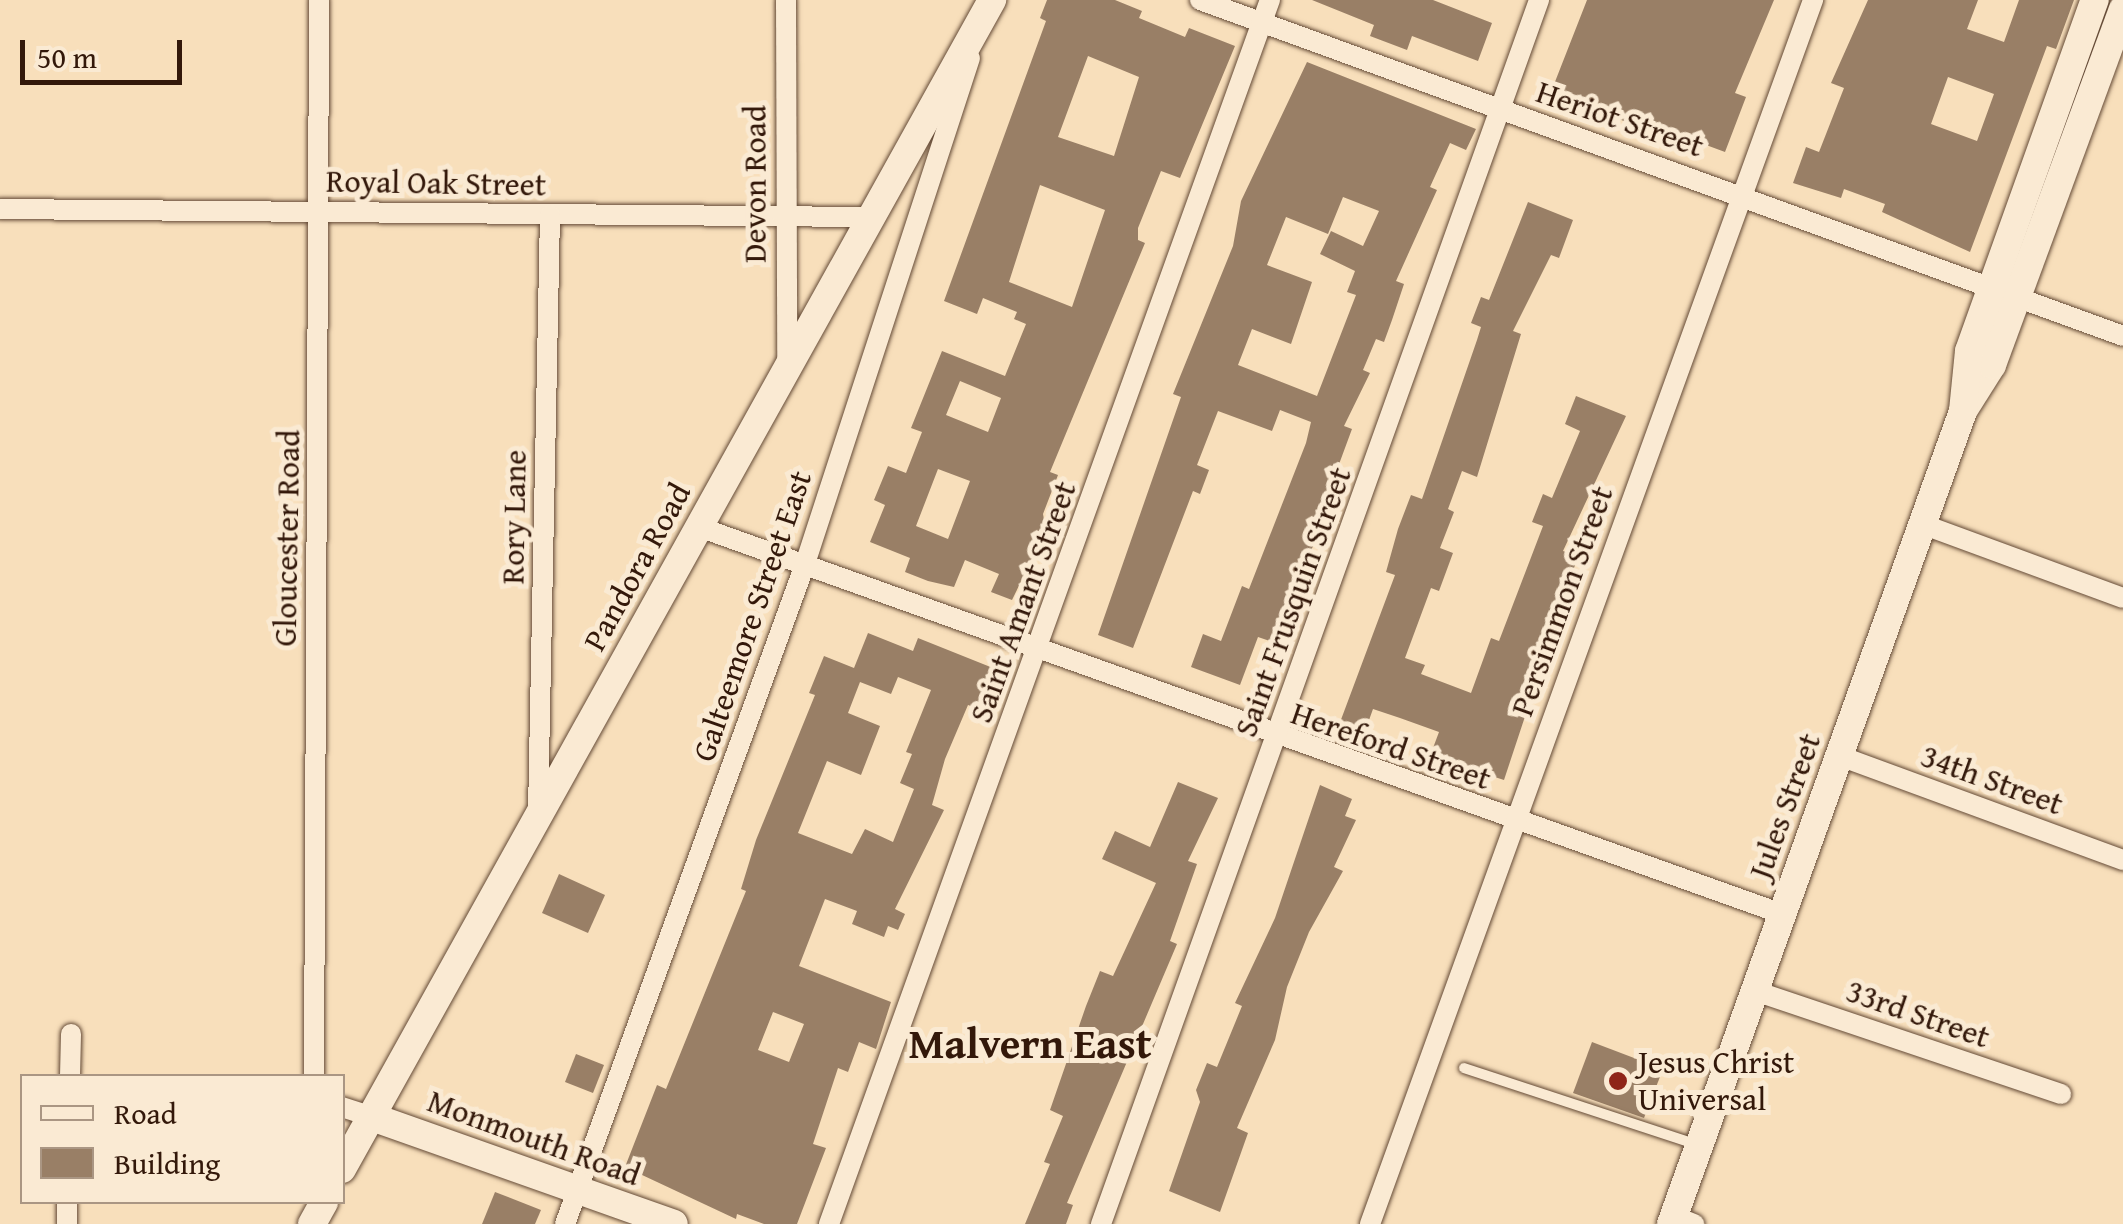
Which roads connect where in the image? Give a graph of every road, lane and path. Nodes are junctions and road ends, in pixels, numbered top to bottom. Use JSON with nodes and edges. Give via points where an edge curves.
{"nodes":[{"id":1,"x":319,"y":0,"type":"edge"},
{"id":2,"x":786,"y":0,"type":"edge"},
{"id":3,"x":1200,"y":0,"type":"edge"},
{"id":4,"x":1538,"y":0,"type":"edge"},
{"id":5,"x":1813,"y":0,"type":"edge"},
{"id":6,"x":2096,"y":0,"type":"edge"},
{"id":7,"x":2123,"y":9,"type":"edge"},
{"id":8,"x":1266,"y":10,"type":"edge"},
{"id":9,"x":987,"y":11,"type":"edge"},
{"id":10,"x":2079,"y":45,"type":"junction"},
{"id":11,"x":2114,"y":59,"type":"edge"},
{"id":12,"x":1502,"y":109,"type":"junction"},
{"id":13,"x":1744,"y":194,"type":"junction"},
{"id":14,"x":0,"y":210,"type":"edge"},
{"id":15,"x":318,"y":210,"type":"junction"},
{"id":16,"x":550,"y":214,"type":"junction"},
{"id":17,"x":784,"y":216,"type":"junction"},
{"id":18,"x":871,"y":217,"type":"junction"},
{"id":19,"x":1992,"y":287,"type":"junction"},
{"id":20,"x":2020,"y":297,"type":"junction"},
{"id":21,"x":2123,"y":336,"type":"edge"},
{"id":22,"x":787,"y":368,"type":"junction"},
{"id":23,"x":1963,"y":411,"type":"junction"},
{"id":24,"x":1922,"y":524,"type":"junction"},
{"id":25,"x":698,"y":527,"type":"junction"},
{"id":26,"x":804,"y":567,"type":"junction"},
{"id":27,"x":2123,"y":598,"type":"edge"},
{"id":28,"x":1039,"y":648,"type":"junction"},
{"id":29,"x":1276,"y":738,"type":"junction"},
{"id":30,"x":1840,"y":756,"type":"junction"},
{"id":31,"x":538,"y":820,"type":"junction"},
{"id":32,"x":1514,"y":821,"type":"junction"},
{"id":33,"x":2123,"y":860,"type":"edge"},
{"id":34,"x":1782,"y":914,"type":"junction"},
{"id":35,"x":1755,"y":991,"type":"junction"},
{"id":36,"x":71,"y":1034,"type":"dead end"},
{"id":37,"x":1464,"y":1068,"type":"dead end"},
{"id":38,"x":70,"y":1074,"type":"edge"},
{"id":39,"x":314,"y":1074,"type":"edge"},
{"id":40,"x":2061,"y":1094,"type":"dead end"},
{"id":41,"x":345,"y":1108,"type":"edge"},
{"id":42,"x":372,"y":1118,"type":"junction"},
{"id":43,"x":1700,"y":1146,"type":"junction"},
{"id":44,"x":345,"y":1164,"type":"edge"},
{"id":45,"x":576,"y":1192,"type":"junction"},
{"id":46,"x":1680,"y":1221,"type":"edge"},
{"id":47,"x":564,"y":1224,"type":"edge"},
{"id":48,"x":674,"y":1224,"type":"edge"},
{"id":49,"x":830,"y":1224,"type":"edge"},
{"id":50,"x":1101,"y":1224,"type":"edge"},
{"id":51,"x":1370,"y":1224,"type":"edge"}],
"edges":[{"from":1,"to":15,"type":"street","name":"Gloucester Road"},
{"from":2,"to":17,"type":"street","name":"Devon Road"},
{"from":3,"to":8,"type":"street","name":"Heriot Street"},
{"from":4,"to":12,"type":"street","name":"Saint Frusquin Street"},
{"from":5,"to":13,"type":"street","name":"Persimmon Street"},
{"from":6,"to":10,"type":"main road","name":"Jules Street"},
{"from":7,"to":11,"type":"main road","name":"Jules Street"},
{"from":8,"to":12,"type":"street","name":"Heriot Street"},
{"from":8,"to":28,"type":"street","name":"Saint Amant Street"},
{"from":9,"to":18,"type":"main road","name":"Pandora Road"},
{"from":9,"to":26,"type":"street","name":"Galteemore Street East"},
{"from":10,"to":11,"type":"lane"},
{"from":10,"to":19,"type":"main road","name":"Jules Street"},
{"from":11,"to":20,"type":"main road","name":"Jules Street"},
{"from":12,"to":13,"type":"street","name":"Heriot Street"},
{"from":12,"to":29,"type":"street","name":"Saint Frusquin Street"},
{"from":13,"to":19,"type":"street","name":"Heriot Street"},
{"from":13,"to":32,"type":"street","name":"Persimmon Street"},
{"from":14,"to":15,"type":"street","name":"Royal Oak Street"},
{"from":15,"to":16,"type":"street","name":"Royal Oak Street"},
{"from":15,"to":39,"type":"street","name":"Gloucester Road"},
{"from":16,"to":17,"type":"street","name":"Royal Oak Street"},
{"from":16,"to":31,"type":"street","name":"Rory Lane"},
{"from":17,"to":18,"type":"street","name":"Royal Oak Street"},
{"from":17,"to":22,"type":"street","name":"Devon Road"},
{"from":18,"to":22,"type":"main road","name":"Pandora Road"},
{"from":19,"to":20,"type":"street","name":"Heriot Street"},
{"from":19,"to":23,"type":"main road","name":"Jules Street","via":[[1969,350]]},
{"from":20,"to":21,"type":"street","name":"Heriot Street"},
{"from":20,"to":23,"type":"main road","name":"Jules Street","via":[[1984,384]]},
{"from":22,"to":25,"type":"main road","name":"Pandora Road"},
{"from":23,"to":24,"type":"main road","name":"Jules Street"},
{"from":24,"to":27,"type":"street"},
{"from":24,"to":30,"type":"main road","name":"Jules Street"},
{"from":25,"to":26,"type":"street","name":"Hereford Street"},
{"from":25,"to":31,"type":"main road","name":"Pandora Road"},
{"from":26,"to":28,"type":"street","name":"Hereford Street"},
{"from":26,"to":45,"type":"street","name":"Galteemore Street East"},
{"from":28,"to":29,"type":"street","name":"Hereford Street"},
{"from":28,"to":49,"type":"street","name":"Saint Amant Street"},
{"from":29,"to":32,"type":"street","name":"Hereford Street"},
{"from":29,"to":50,"type":"street","name":"Saint Frusquin Street"},
{"from":30,"to":33,"type":"street","name":"34th Street"},
{"from":30,"to":34,"type":"main road","name":"Jules Street"},
{"from":31,"to":42,"type":"main road","name":"Pandora Road"},
{"from":32,"to":34,"type":"street","name":"Hereford Street"},
{"from":32,"to":51,"type":"street","name":"Persimmon Street"},
{"from":34,"to":35,"type":"main road","name":"Jules Street"},
{"from":35,"to":40,"type":"street","name":"33rd Street"},
{"from":35,"to":43,"type":"main road","name":"Jules Street"},
{"from":36,"to":38,"type":"street"},
{"from":37,"to":43,"type":"lane"},
{"from":41,"to":42,"type":"street"},
{"from":42,"to":44,"type":"main road","name":"Pandora Road"},
{"from":42,"to":45,"type":"main road","name":"Monmouth Road"},
{"from":43,"to":46,"type":"main road","name":"Jules Street"},
{"from":45,"to":47,"type":"street","name":"Galteemore Street East"},
{"from":45,"to":48,"type":"main road","name":"Monmouth Road"}]}
